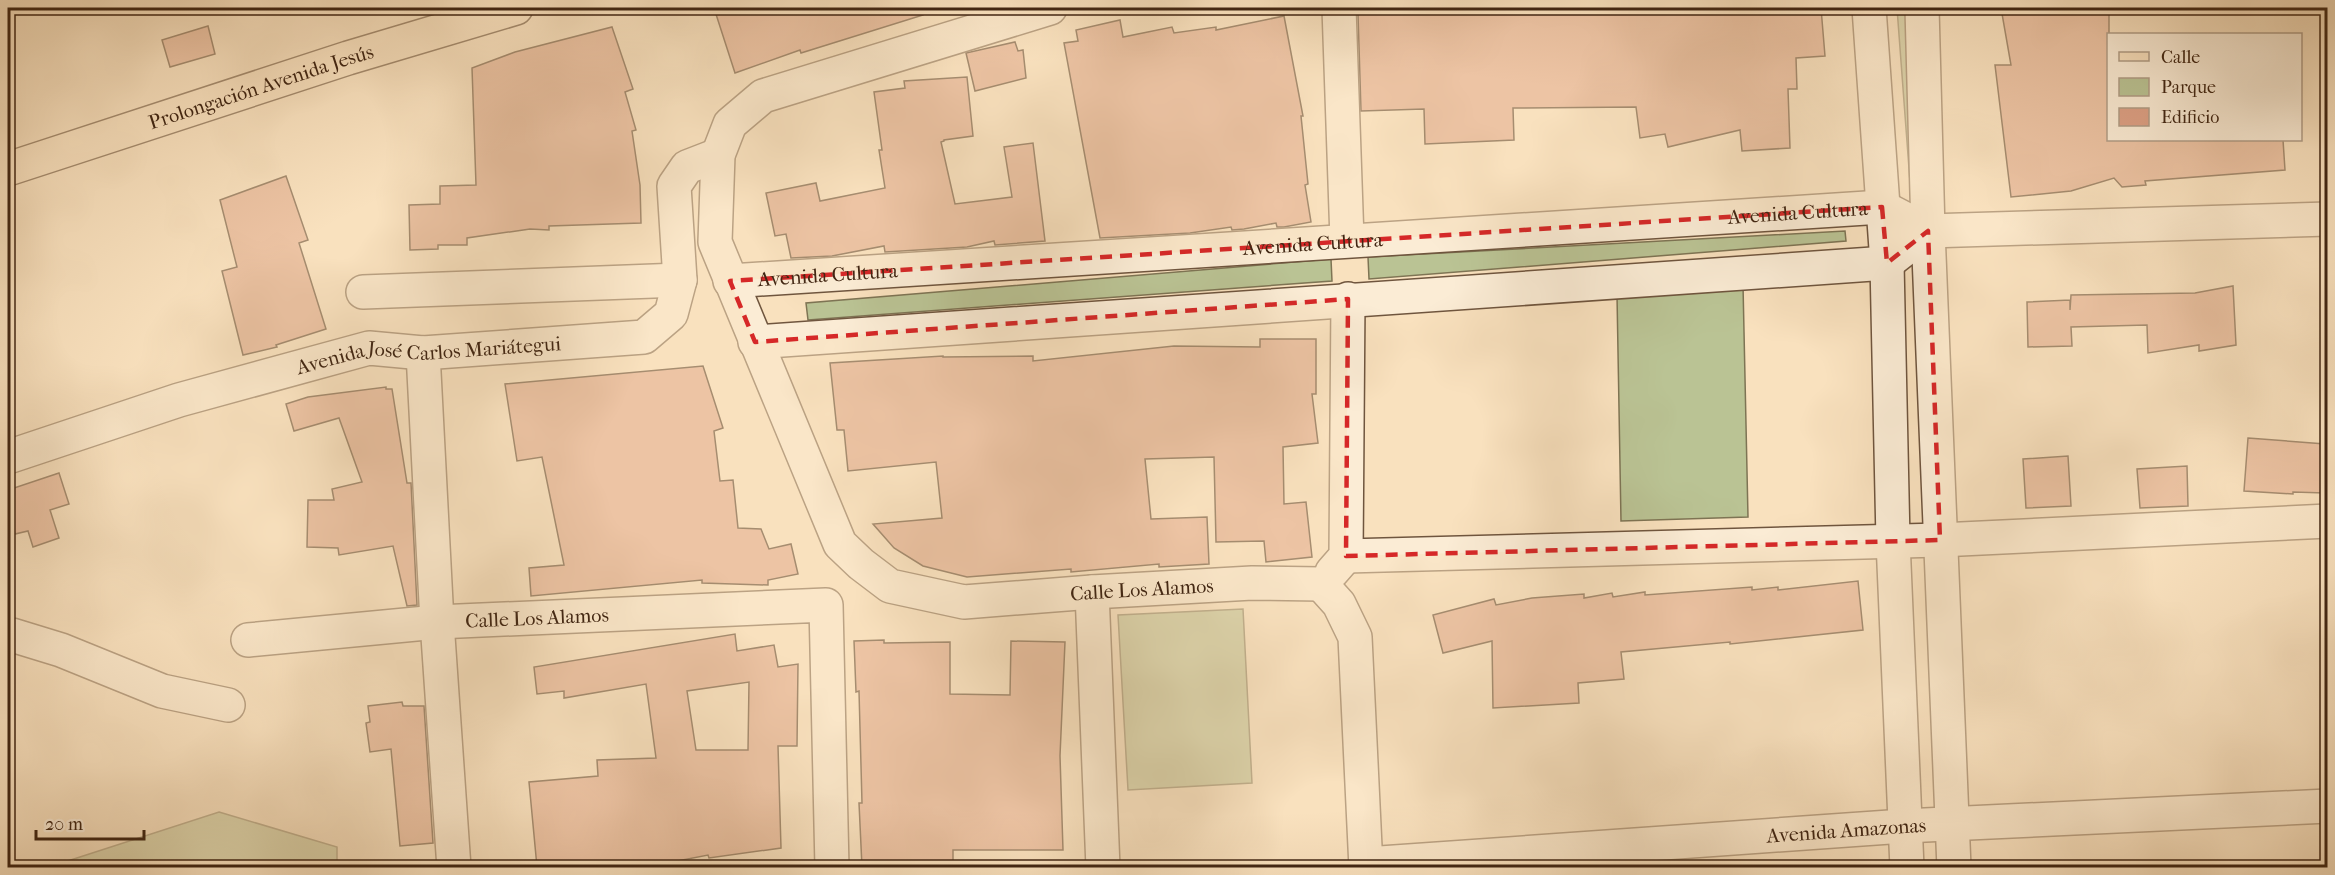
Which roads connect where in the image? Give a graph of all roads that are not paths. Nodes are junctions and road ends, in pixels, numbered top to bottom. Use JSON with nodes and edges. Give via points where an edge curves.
{"nodes":[{"id":1,"x":516,"y":8,"type":"edge"},
{"id":2,"x":1050,"y":8,"type":"edge"},
{"id":3,"x":1339,"y":8,"type":"edge"},
{"id":4,"x":1869,"y":8,"type":"edge"},
{"id":5,"x":1922,"y":8,"type":"edge"},
{"id":6,"x":718,"y":155,"type":"junction"},
{"id":7,"x":8,"y":169,"type":"edge"},
{"id":8,"x":1882,"y":207,"type":"junction"},
{"id":9,"x":2328,"y":219,"type":"edge"},
{"id":10,"x":1928,"y":231,"type":"junction"},
{"id":11,"x":1347,"y":240,"type":"junction"},
{"id":12,"x":1887,"y":263,"type":"junction"},
{"id":13,"x":680,"y":280,"type":"junction"},
{"id":14,"x":730,"y":281,"type":"junction"},
{"id":15,"x":363,"y":292,"type":"dead end"},
{"id":16,"x":1348,"y":299,"type":"junction"},
{"id":17,"x":755,"y":342,"type":"junction"},
{"id":18,"x":423,"y":352,"type":"junction"},
{"id":19,"x":8,"y":457,"type":"edge"},
{"id":20,"x":2328,"y":521,"type":"edge"},
{"id":21,"x":1940,"y":540,"type":"junction"},
{"id":22,"x":1893,"y":541,"type":"junction"},
{"id":23,"x":1346,"y":556,"type":"junction"},
{"id":24,"x":1321,"y":584,"type":"junction"},
{"id":25,"x":1092,"y":592,"type":"junction"},
{"id":26,"x":437,"y":622,"type":"junction"},
{"id":27,"x":12,"y":635,"type":"dead end"},
{"id":28,"x":248,"y":640,"type":"dead end"},
{"id":29,"x":228,"y":705,"type":"dead end"},
{"id":30,"x":2328,"y":806,"type":"edge"},
{"id":31,"x":1904,"y":825,"type":"junction"},
{"id":32,"x":1952,"y":825,"type":"junction"},
{"id":33,"x":1365,"y":866,"type":"edge"},
{"id":34,"x":454,"y":867,"type":"edge"},
{"id":35,"x":832,"y":867,"type":"edge"},
{"id":36,"x":1103,"y":867,"type":"edge"},
{"id":37,"x":1907,"y":867,"type":"edge"},
{"id":38,"x":1954,"y":867,"type":"edge"}],
"edges":[{"from":1,"to":7,"type":"main road","name":"Prolongación Avenida Jesús","via":[[348,58]]},
{"from":2,"to":6,"type":"street","name":"Calle Los Alamos","via":[[763,96],[730,124]]},
{"from":3,"to":11,"type":"street"},
{"from":4,"to":8,"type":"street"},
{"from":5,"to":10,"type":"street"},
{"from":6,"to":13,"type":"street","name":"Avenida José Carlos Mariátegui","via":[[687,167],[674,186]]},
{"from":6,"to":14,"type":"street","name":"Calle Los Alamos","via":[[716,242]]},
{"from":8,"to":10,"type":"street","name":"Avenida Cultura"},
{"from":8,"to":11,"type":"street","name":"Avenida Cultura"},
{"from":8,"to":12,"type":"street"},
{"from":9,"to":10,"type":"street"},
{"from":10,"to":12,"type":"street"},
{"from":10,"to":21,"type":"street"},
{"from":11,"to":14,"type":"street","name":"Avenida Cultura"},
{"from":12,"to":16,"type":"street"},
{"from":12,"to":22,"type":"street"},
{"from":13,"to":15,"type":"street"},
{"from":13,"to":18,"type":"street","name":"Avenida José Carlos Mariátegui","via":[[671,314],[644,337]]},
{"from":14,"to":17,"type":"street","name":"Calle Los Alamos"},
{"from":16,"to":17,"type":"street"},
{"from":16,"to":23,"type":"street"},
{"from":17,"to":25,"type":"street","name":"Calle Los Alamos","via":[[840,544],[890,586],[964,602]]},
{"from":18,"to":19,"type":"street","name":"Avenida José Carlos Mariátegui","via":[[369,348],[178,400]]},
{"from":18,"to":26,"type":"street"},
{"from":20,"to":21,"type":"street"},
{"from":21,"to":22,"type":"street"},
{"from":21,"to":32,"type":"street"},
{"from":22,"to":23,"type":"street"},
{"from":22,"to":31,"type":"street"},
{"from":23,"to":24,"type":"street"},
{"from":24,"to":25,"type":"street","name":"Calle Los Alamos","via":[[1252,583]]},
{"from":24,"to":33,"type":"street","via":[[1339,604],[1355,637]]},
{"from":25,"to":36,"type":"street"},
{"from":26,"to":28,"type":"street","name":"Calle Los Alamos"},
{"from":26,"to":34,"type":"street"},
{"from":26,"to":35,"type":"street","name":"Calle Los Alamos","via":[[826,605]]},
{"from":27,"to":29,"type":"street","via":[[61,650],[162,691]]},
{"from":30,"to":32,"type":"street","name":"Avenida Amazonas"},
{"from":31,"to":32,"type":"street","name":"Avenida Amazonas"},
{"from":31,"to":33,"type":"street","name":"Avenida Amazonas"},
{"from":31,"to":37,"type":"street"},
{"from":32,"to":38,"type":"street"}]}
